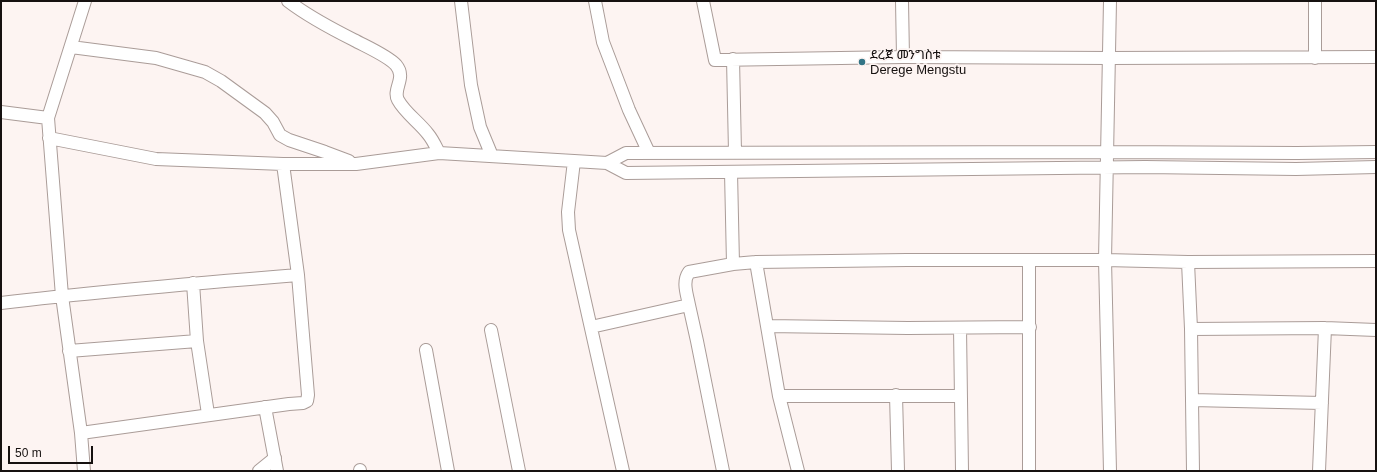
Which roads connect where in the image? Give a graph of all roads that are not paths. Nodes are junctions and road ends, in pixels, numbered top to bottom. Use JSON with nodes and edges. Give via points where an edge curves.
{"nodes":[{"id":1,"x":85,"y":1,"type":"edge"},
{"id":2,"x":288,"y":1,"type":"edge"},
{"id":3,"x":461,"y":1,"type":"edge"},
{"id":4,"x":595,"y":1,"type":"edge"},
{"id":5,"x":703,"y":1,"type":"edge"},
{"id":6,"x":902,"y":1,"type":"edge"},
{"id":7,"x":1110,"y":1,"type":"edge"},
{"id":8,"x":1315,"y":1,"type":"edge"},
{"id":9,"x":72,"y":47,"type":"junction"},
{"id":10,"x":903,"y":57,"type":"junction"},
{"id":11,"x":1376,"y":57,"type":"edge"},
{"id":12,"x":1109,"y":58,"type":"junction"},
{"id":13,"x":1316,"y":58,"type":"junction"},
{"id":14,"x":733,"y":60,"type":"junction"},
{"id":15,"x":1,"y":112,"type":"edge"},
{"id":16,"x":48,"y":118,"type":"junction"},
{"id":17,"x":49,"y":138,"type":"junction"},
{"id":18,"x":735,"y":152,"type":"junction"},
{"id":19,"x":1108,"y":152,"type":"junction"},
{"id":20,"x":1376,"y":152,"type":"edge"},
{"id":21,"x":439,"y":153,"type":"junction"},
{"id":22,"x":649,"y":153,"type":"junction"},
{"id":23,"x":492,"y":156,"type":"junction"},
{"id":24,"x":574,"y":161,"type":"junction"},
{"id":25,"x":607,"y":163,"type":"junction"},
{"id":26,"x":283,"y":164,"type":"junction"},
{"id":27,"x":356,"y":164,"type":"junction"},
{"id":28,"x":1376,"y":167,"type":"edge"},
{"id":29,"x":1108,"y":168,"type":"junction"},
{"id":30,"x":731,"y":172,"type":"junction"},
{"id":31,"x":1030,"y":260,"type":"junction"},
{"id":32,"x":1105,"y":260,"type":"junction"},
{"id":33,"x":1376,"y":261,"type":"edge"},
{"id":34,"x":756,"y":262,"type":"junction"},
{"id":35,"x":1188,"y":262,"type":"junction"},
{"id":36,"x":733,"y":264,"type":"junction"},
{"id":37,"x":298,"y":276,"type":"junction"},
{"id":38,"x":193,"y":283,"type":"junction"},
{"id":39,"x":62,"y":296,"type":"junction"},
{"id":40,"x":1,"y":303,"type":"edge"},
{"id":41,"x":689,"y":305,"type":"junction"},
{"id":42,"x":766,"y":326,"type":"junction"},
{"id":43,"x":591,"y":327,"type":"junction"},
{"id":44,"x":1030,"y":327,"type":"junction"},
{"id":45,"x":960,"y":328,"type":"junction"},
{"id":46,"x":1325,"y":328,"type":"junction"},
{"id":47,"x":1191,"y":329,"type":"junction"},
{"id":48,"x":491,"y":330,"type":"dead end"},
{"id":49,"x":1376,"y":330,"type":"edge"},
{"id":50,"x":197,"y":341,"type":"junction"},
{"id":51,"x":69,"y":350,"type":"junction"},
{"id":52,"x":426,"y":350,"type":"dead end"},
{"id":53,"x":896,"y":395,"type":"junction"},
{"id":54,"x":779,"y":396,"type":"junction"},
{"id":55,"x":961,"y":396,"type":"junction"},
{"id":56,"x":1192,"y":400,"type":"junction"},
{"id":57,"x":1322,"y":403,"type":"junction"},
{"id":58,"x":265,"y":407,"type":"junction"},
{"id":59,"x":208,"y":414,"type":"junction"},
{"id":60,"x":81,"y":433,"type":"junction"},
{"id":61,"x":275,"y":458,"type":"junction"},
{"id":62,"x":84,"y":471,"type":"edge"},
{"id":63,"x":259,"y":471,"type":"edge"},
{"id":64,"x":277,"y":471,"type":"edge"},
{"id":65,"x":448,"y":471,"type":"edge"},
{"id":66,"x":519,"y":471,"type":"edge"},
{"id":67,"x":623,"y":471,"type":"edge"},
{"id":68,"x":723,"y":471,"type":"edge"},
{"id":69,"x":798,"y":471,"type":"edge"},
{"id":70,"x":898,"y":471,"type":"edge"},
{"id":71,"x":962,"y":471,"type":"edge"},
{"id":72,"x":1029,"y":471,"type":"edge"},
{"id":73,"x":1110,"y":471,"type":"edge"},
{"id":74,"x":1193,"y":471,"type":"edge"},
{"id":75,"x":1320,"y":471,"type":"edge"}],
"edges":[{"from":1,"to":9,"type":"street"},
{"from":2,"to":21,"type":"street","via":[[306,15],[395,64],[400,71],[401,79],[397,99],[428,134]]},
{"from":3,"to":23,"type":"street","via":[[471,85],[480,127]]},
{"from":4,"to":22,"type":"street","via":[[603,42],[629,110]]},
{"from":5,"to":14,"type":"street","via":[[715,60]]},
{"from":6,"to":10,"type":"street"},
{"from":7,"to":12,"type":"street"},
{"from":8,"to":13,"type":"street"},
{"from":9,"to":16,"type":"street","via":[[62,70]]},
{"from":9,"to":27,"type":"street","via":[[156,58],[205,72],[265,113],[280,135]]},
{"from":10,"to":12,"type":"street"},
{"from":10,"to":14,"type":"street"},
{"from":11,"to":13,"type":"street"},
{"from":12,"to":13,"type":"street"},
{"from":12,"to":19,"type":"street"},
{"from":14,"to":18,"type":"street"},
{"from":15,"to":16,"type":"street"},
{"from":16,"to":17,"type":"street"},
{"from":17,"to":26,"type":"street","via":[[156,159]]},
{"from":17,"to":39,"type":"street"},
{"from":18,"to":19,"type":"street"},
{"from":18,"to":22,"type":"street"},
{"from":19,"to":20,"type":"street"},
{"from":19,"to":29,"type":"street"},
{"from":21,"to":23,"type":"street"},
{"from":21,"to":27,"type":"street"},
{"from":22,"to":25,"type":"street","via":[[626,152]]},
{"from":23,"to":24,"type":"street"},
{"from":24,"to":25,"type":"street"},
{"from":24,"to":43,"type":"street","via":[[568,212],[569,230]]},
{"from":25,"to":30,"type":"street","via":[[626,173]]},
{"from":26,"to":27,"type":"street"},
{"from":26,"to":37,"type":"street"},
{"from":28,"to":29,"type":"street"},
{"from":29,"to":30,"type":"street"},
{"from":29,"to":32,"type":"street"},
{"from":30,"to":36,"type":"street"},
{"from":31,"to":32,"type":"street"},
{"from":31,"to":34,"type":"street"},
{"from":31,"to":44,"type":"street"},
{"from":32,"to":35,"type":"street"},
{"from":32,"to":73,"type":"street"},
{"from":33,"to":35,"type":"street"},
{"from":34,"to":36,"type":"street"},
{"from":34,"to":42,"type":"street"},
{"from":35,"to":47,"type":"street"},
{"from":36,"to":41,"type":"street","via":[[689,272],[685,284]]},
{"from":37,"to":38,"type":"street"},
{"from":37,"to":58,"type":"street","via":[[307,400],[303,403]]},
{"from":38,"to":39,"type":"street"},
{"from":38,"to":50,"type":"street"},
{"from":39,"to":40,"type":"street"},
{"from":39,"to":51,"type":"street"},
{"from":41,"to":43,"type":"street"},
{"from":41,"to":68,"type":"street"},
{"from":42,"to":45,"type":"street"},
{"from":42,"to":54,"type":"street"},
{"from":43,"to":67,"type":"street"},
{"from":44,"to":45,"type":"street"},
{"from":44,"to":72,"type":"street"},
{"from":45,"to":55,"type":"street"},
{"from":46,"to":47,"type":"street"},
{"from":46,"to":49,"type":"street"},
{"from":46,"to":57,"type":"street"},
{"from":47,"to":56,"type":"street"},
{"from":48,"to":66,"type":"street"},
{"from":50,"to":51,"type":"street"},
{"from":50,"to":59,"type":"street"},
{"from":51,"to":60,"type":"street"},
{"from":52,"to":65,"type":"street"},
{"from":53,"to":54,"type":"street"},
{"from":53,"to":55,"type":"street"},
{"from":53,"to":70,"type":"street"},
{"from":54,"to":69,"type":"street"},
{"from":55,"to":71,"type":"street"},
{"from":56,"to":57,"type":"street"},
{"from":56,"to":74,"type":"street"},
{"from":57,"to":75,"type":"street"},
{"from":58,"to":59,"type":"street"},
{"from":58,"to":61,"type":"street"},
{"from":59,"to":60,"type":"street"},
{"from":60,"to":62,"type":"street"},
{"from":61,"to":63,"type":"street"},
{"from":61,"to":64,"type":"street"}]}
